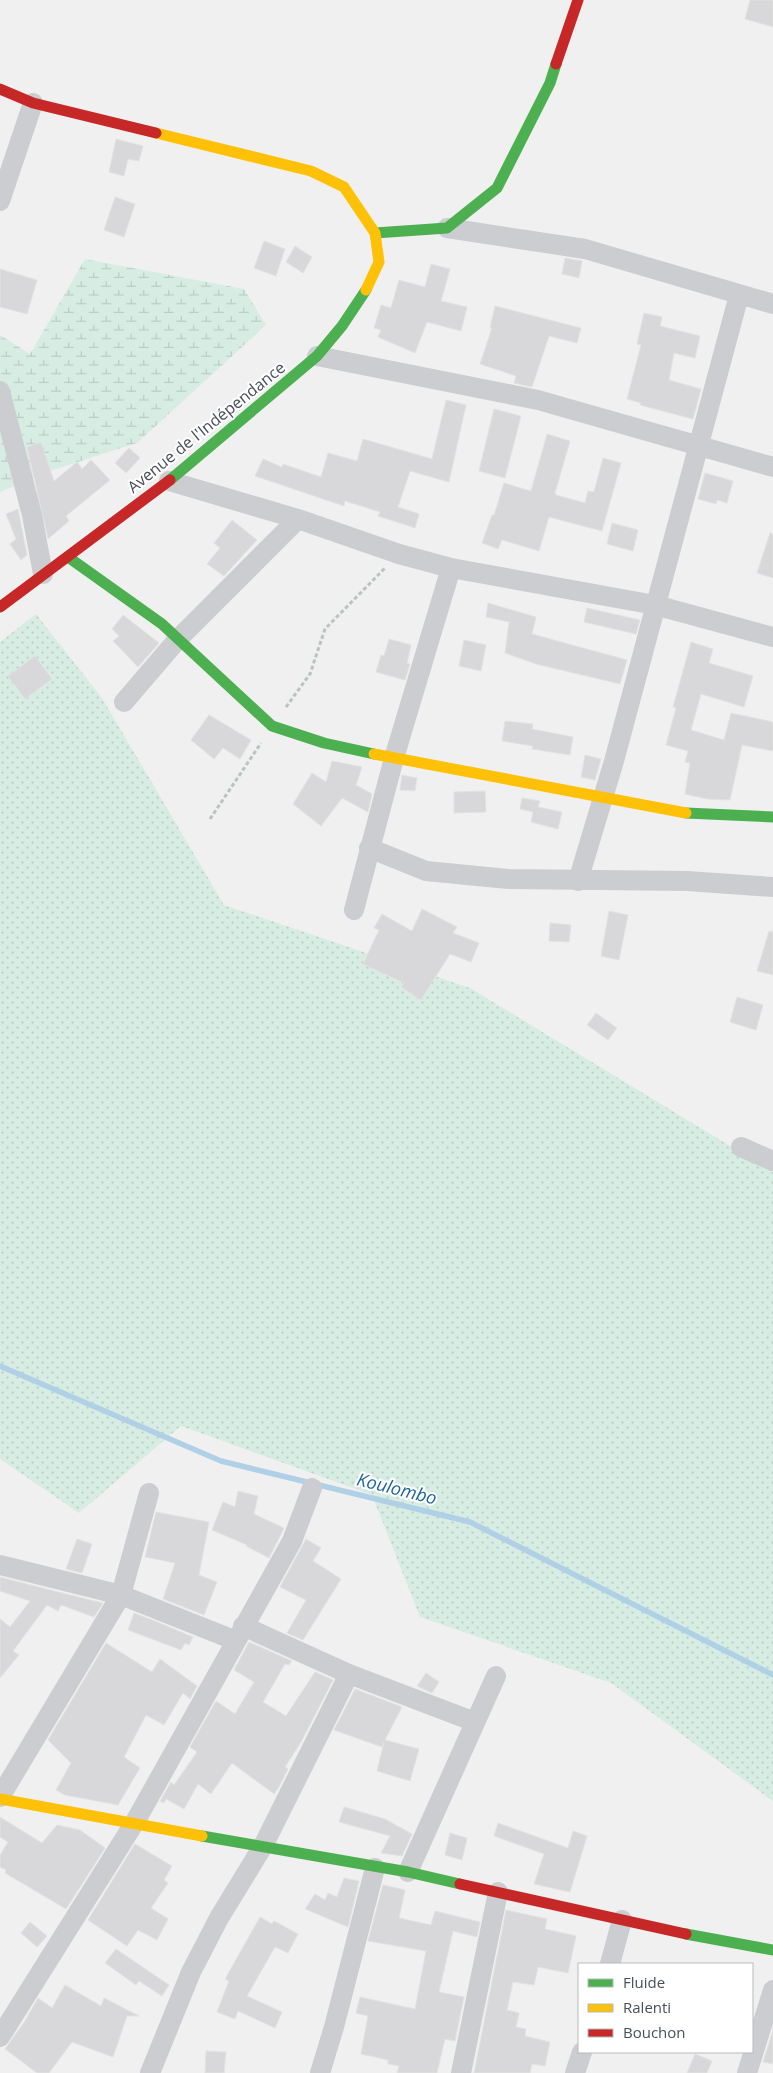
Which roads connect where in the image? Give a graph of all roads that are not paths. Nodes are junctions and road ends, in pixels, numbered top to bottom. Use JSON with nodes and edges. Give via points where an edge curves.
{"nodes":[{"id":1,"x":578,"y":0,"type":"edge"},
{"id":2,"x":0,"y":89,"type":"edge"},
{"id":3,"x":33,"y":103,"type":"junction"},
{"id":4,"x":0,"y":201,"type":"edge"},
{"id":5,"x":447,"y":228,"type":"junction"},
{"id":6,"x":375,"y":233,"type":"junction"},
{"id":7,"x":739,"y":295,"type":"junction"},
{"id":8,"x":773,"y":304,"type":"edge"},
{"id":9,"x":317,"y":356,"type":"junction"},
{"id":10,"x":0,"y":391,"type":"edge"},
{"id":11,"x":698,"y":445,"type":"junction"},
{"id":12,"x":773,"y":467,"type":"edge"},
{"id":13,"x":168,"y":481,"type":"junction"},
{"id":14,"x":298,"y":519,"type":"junction"},
{"id":15,"x":68,"y":557,"type":"junction"},
{"id":16,"x":451,"y":568,"type":"junction"},
{"id":17,"x":43,"y":574,"type":"junction"},
{"id":18,"x":655,"y":605,"type":"junction"},
{"id":19,"x":0,"y":607,"type":"edge"},
{"id":20,"x":773,"y":637,"type":"edge"},
{"id":21,"x":178,"y":639,"type":"junction"},
{"id":22,"x":124,"y":702,"type":"dead end"},
{"id":23,"x":394,"y":758,"type":"junction"},
{"id":24,"x":604,"y":798,"type":"junction"},
{"id":25,"x":773,"y":817,"type":"edge"},
{"id":26,"x":369,"y":848,"type":"junction"},
{"id":27,"x":578,"y":880,"type":"junction"},
{"id":28,"x":773,"y":887,"type":"edge"},
{"id":29,"x":354,"y":910,"type":"dead end"},
{"id":30,"x":742,"y":1147,"type":"dead end"},
{"id":31,"x":773,"y":1160,"type":"edge"},
{"id":32,"x":312,"y":1488,"type":"dead end"},
{"id":33,"x":149,"y":1493,"type":"dead end"},
{"id":34,"x":0,"y":1565,"type":"edge"},
{"id":35,"x":121,"y":1595,"type":"junction"},
{"id":36,"x":239,"y":1633,"type":"junction"},
{"id":37,"x":349,"y":1674,"type":"junction"},
{"id":38,"x":496,"y":1676,"type":"dead end"},
{"id":39,"x":475,"y":1722,"type":"junction"},
{"id":40,"x":0,"y":1798,"type":"edge"},
{"id":41,"x":134,"y":1822,"type":"junction"},
{"id":42,"x":263,"y":1846,"type":"junction"},
{"id":43,"x":375,"y":1868,"type":"junction"},
{"id":44,"x":408,"y":1872,"type":"junction"},
{"id":45,"x":498,"y":1892,"type":"junction"},
{"id":46,"x":622,"y":1920,"type":"junction"},
{"id":47,"x":773,"y":1950,"type":"edge"},
{"id":48,"x":610,"y":1963,"type":"edge"},
{"id":49,"x":773,"y":1990,"type":"edge"},
{"id":50,"x":0,"y":2037,"type":"edge"},
{"id":51,"x":753,"y":2051,"type":"edge"},
{"id":52,"x":582,"y":2053,"type":"edge"},
{"id":53,"x":753,"y":2053,"type":"edge"},
{"id":54,"x":150,"y":2073,"type":"edge"},
{"id":55,"x":320,"y":2073,"type":"edge"},
{"id":56,"x":461,"y":2073,"type":"edge"},
{"id":57,"x":575,"y":2073,"type":"edge"},
{"id":58,"x":746,"y":2073,"type":"edge"}],
"edges":[{"from":1,"to":5,"type":"street","via":[[550,83],[496,188]]},
{"from":2,"to":3,"type":"street"},
{"from":3,"to":4,"type":"street"},
{"from":3,"to":6,"type":"street","via":[[311,170],[344,187]]},
{"from":5,"to":6,"type":"street"},
{"from":5,"to":7,"type":"street","via":[[585,249]]},
{"from":6,"to":9,"type":"street","name":"Avenue de l'Indépendance","via":[[379,262],[361,299]]},
{"from":7,"to":8,"type":"street"},
{"from":7,"to":11,"type":"street"},
{"from":9,"to":11,"type":"street","via":[[538,400]]},
{"from":9,"to":13,"type":"street","name":"Avenue de l'Indépendance"},
{"from":10,"to":17,"type":"street","via":[[32,515]]},
{"from":11,"to":12,"type":"street"},
{"from":11,"to":18,"type":"street"},
{"from":13,"to":14,"type":"street"},
{"from":13,"to":15,"type":"street","name":"Avenue de l'Indépendance"},
{"from":14,"to":16,"type":"street","via":[[399,554]]},
{"from":14,"to":21,"type":"street"},
{"from":15,"to":17,"type":"street","name":"Avenue de l'Indépendance"},
{"from":15,"to":21,"type":"street"},
{"from":16,"to":18,"type":"street"},
{"from":16,"to":23,"type":"street"},
{"from":17,"to":19,"type":"street","name":"Avenue de l'Indépendance"},
{"from":18,"to":20,"type":"street"},
{"from":18,"to":24,"type":"street"},
{"from":21,"to":22,"type":"street"},
{"from":21,"to":23,"type":"street","via":[[272,726],[324,743]]},
{"from":23,"to":24,"type":"street"},
{"from":23,"to":26,"type":"street"},
{"from":24,"to":25,"type":"street","via":[[693,814]]},
{"from":24,"to":27,"type":"street"},
{"from":26,"to":27,"type":"street","via":[[426,871],[508,879]]},
{"from":26,"to":29,"type":"street"},
{"from":27,"to":28,"type":"street","via":[[687,881]]},
{"from":30,"to":31,"type":"street"},
{"from":32,"to":36,"type":"street","via":[[292,1541]]},
{"from":33,"to":35,"type":"street"},
{"from":34,"to":35,"type":"street"},
{"from":35,"to":36,"type":"street"},
{"from":35,"to":40,"type":"street"},
{"from":36,"to":37,"type":"street"},
{"from":36,"to":41,"type":"street"},
{"from":37,"to":39,"type":"street"},
{"from":37,"to":42,"type":"street"},
{"from":38,"to":39,"type":"street"},
{"from":39,"to":44,"type":"street"},
{"from":40,"to":41,"type":"street"},
{"from":41,"to":42,"type":"street"},
{"from":41,"to":50,"type":"street"},
{"from":42,"to":43,"type":"street"},
{"from":42,"to":54,"type":"street","via":[[190,1972]]},
{"from":43,"to":44,"type":"street"},
{"from":43,"to":55,"type":"street"},
{"from":44,"to":45,"type":"street"},
{"from":45,"to":46,"type":"street"},
{"from":45,"to":56,"type":"street"},
{"from":46,"to":47,"type":"street"},
{"from":46,"to":48,"type":"street"},
{"from":49,"to":51,"type":"street"},
{"from":52,"to":57,"type":"street"},
{"from":53,"to":58,"type":"street"}]}
